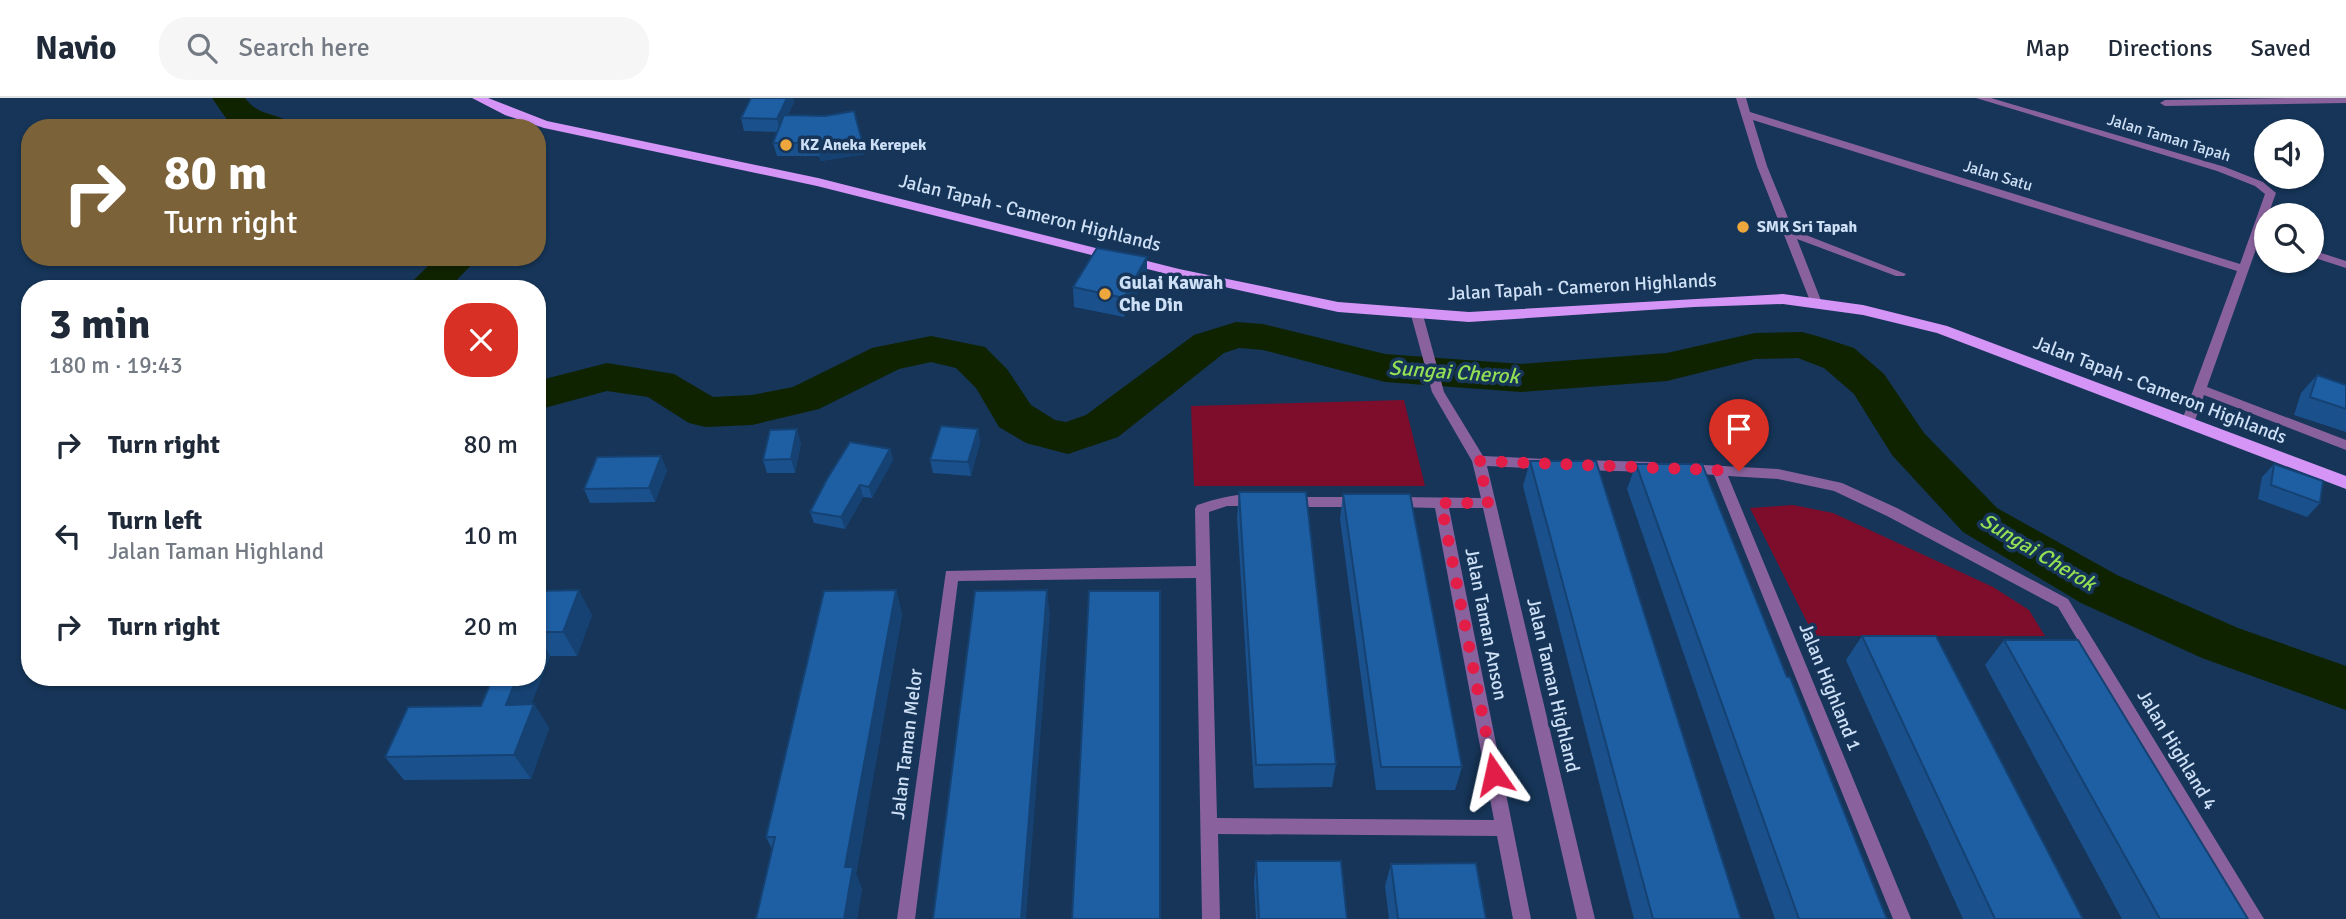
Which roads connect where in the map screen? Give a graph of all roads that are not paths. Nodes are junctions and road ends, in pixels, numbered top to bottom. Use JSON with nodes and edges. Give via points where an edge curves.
{"nodes":[{"id":1,"x":478,"y":98,"type":"edge"},
{"id":2,"x":1741,"y":98,"type":"edge"},
{"id":3,"x":1982,"y":98,"type":"edge"},
{"id":4,"x":2346,"y":100,"type":"edge"},
{"id":5,"x":2165,"y":103,"type":"dead end"},
{"id":6,"x":1745,"y":114,"type":"junction"},
{"id":7,"x":528,"y":119,"type":"edge"},
{"id":8,"x":546,"y":124,"type":"edge"},
{"id":9,"x":2269,"y":203,"type":"edge"},
{"id":10,"x":1787,"y":232,"type":"junction"},
{"id":11,"x":2254,"y":248,"type":"edge"},
{"id":12,"x":2324,"y":257,"type":"edge"},
{"id":13,"x":2346,"y":265,"type":"edge"},
{"id":14,"x":2243,"y":269,"type":"junction"},
{"id":15,"x":1900,"y":274,"type":"dead end"},
{"id":16,"x":1816,"y":303,"type":"junction"},
{"id":17,"x":1417,"y":315,"type":"junction"},
{"id":18,"x":2200,"y":389,"type":"junction"},
{"id":19,"x":2188,"y":423,"type":"junction"},
{"id":20,"x":2346,"y":445,"type":"edge"},
{"id":21,"x":1479,"y":461,"type":"junction"},
{"id":22,"x":1719,"y":470,"type":"junction"},
{"id":23,"x":2346,"y":483,"type":"edge"},
{"id":24,"x":1441,"y":503,"type":"junction"},
{"id":25,"x":1488,"y":503,"type":"junction"},
{"id":26,"x":1205,"y":572,"type":"junction"},
{"id":27,"x":1210,"y":826,"type":"junction"},
{"id":28,"x":1505,"y":828,"type":"junction"},
{"id":29,"x":906,"y":919,"type":"edge"},
{"id":30,"x":1211,"y":919,"type":"edge"},
{"id":31,"x":1522,"y":919,"type":"edge"},
{"id":32,"x":1586,"y":919,"type":"edge"},
{"id":33,"x":1902,"y":919,"type":"edge"},
{"id":34,"x":2255,"y":919,"type":"edge"}],
"edges":[{"from":1,"to":7,"type":"main road","name":"Jalan Tapah - Cameron Highlands"},
{"from":2,"to":6,"type":"street"},
{"from":3,"to":9,"type":"street","name":"Jalan Taman Tapah","via":[[2221,169],[2259,184],[2271,193]]},
{"from":4,"to":5,"type":"street"},
{"from":6,"to":10,"type":"street"},
{"from":6,"to":14,"type":"street","name":"Jalan Satu"},
{"from":8,"to":17,"type":"main road","name":"Jalan Tapah - Cameron Highlands","via":[[818,182],[1179,273],[1338,307]]},
{"from":10,"to":15,"type":"street"},
{"from":10,"to":16,"type":"street"},
{"from":11,"to":14,"type":"street","name":"Jalan Taman Tapah"},
{"from":12,"to":13,"type":"street"},
{"from":14,"to":18,"type":"street","name":"Jalan Taman Tapah"},
{"from":16,"to":17,"type":"main road","name":"Jalan Tapah - Cameron Highlands","via":[[1783,299],[1527,315]]},
{"from":16,"to":19,"type":"main road","name":"Jalan Tapah - Cameron Highlands","via":[[1942,329]]},
{"from":17,"to":21,"type":"street","name":"Jalan Taman Highland","via":[[1438,392]]},
{"from":18,"to":19,"type":"street","name":"Jalan Taman Tapah"},
{"from":18,"to":20,"type":"street"},
{"from":19,"to":23,"type":"main road","name":"Jalan Tapah - Cameron Highlands"},
{"from":21,"to":22,"type":"street"},
{"from":21,"to":25,"type":"street","name":"Jalan Taman Highland"},
{"from":22,"to":33,"type":"street","name":"Jalan Highland 1"},
{"from":22,"to":34,"type":"street","name":"Jalan Highland 4","via":[[1778,474],[1837,487],[2063,603]]},
{"from":24,"to":25,"type":"street"},
{"from":24,"to":26,"type":"street","via":[[1226,501],[1202,509]]},
{"from":24,"to":28,"type":"street","name":"Jalan Taman Anson"},
{"from":25,"to":32,"type":"street","name":"Jalan Taman Highland"},
{"from":26,"to":27,"type":"street"},
{"from":26,"to":29,"type":"street","name":"Jalan Taman Melor","via":[[951,575]]},
{"from":27,"to":28,"type":"street"},
{"from":27,"to":30,"type":"street"},
{"from":28,"to":31,"type":"street","name":"Jalan Taman Anson"}]}
